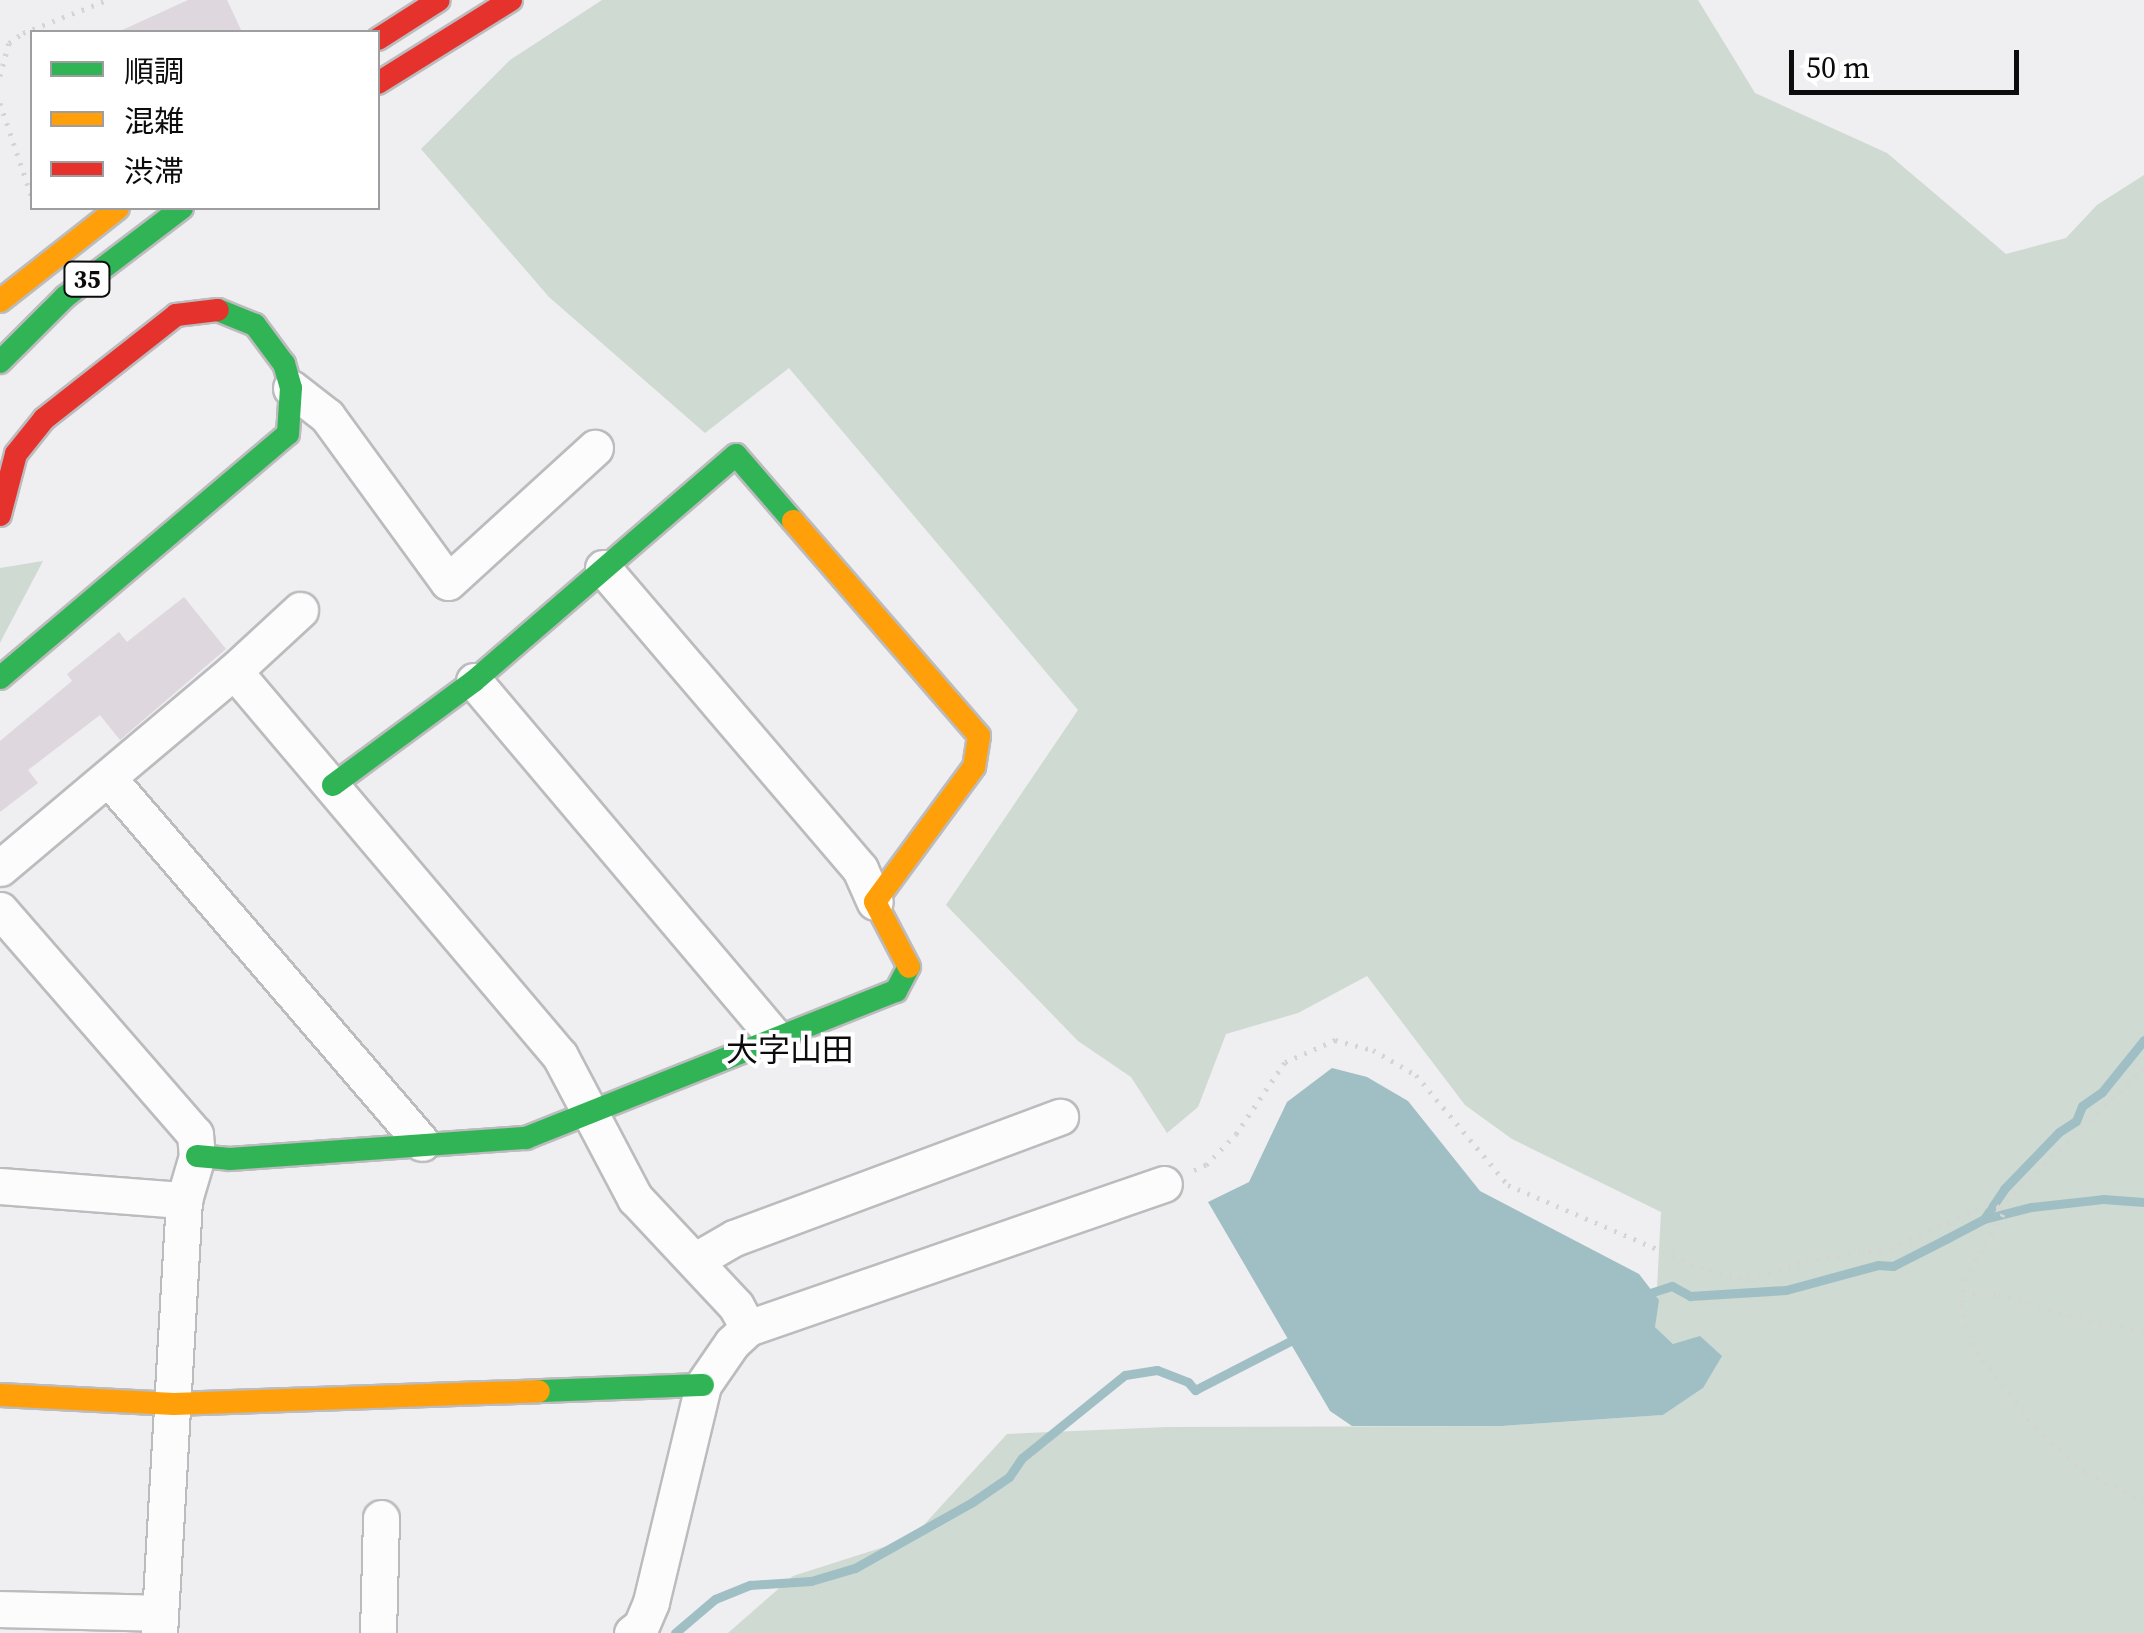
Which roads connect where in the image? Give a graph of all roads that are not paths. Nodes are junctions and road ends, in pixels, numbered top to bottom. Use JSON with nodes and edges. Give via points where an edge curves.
{"nodes":[{"id":1,"x":439,"y":0,"type":"edge"},
{"id":2,"x":511,"y":0,"type":"edge"},
{"id":3,"x":380,"y":38,"type":"edge"},
{"id":4,"x":380,"y":82,"type":"edge"},
{"id":5,"x":115,"y":210,"type":"edge"},
{"id":6,"x":179,"y":210,"type":"edge"},
{"id":7,"x":0,"y":301,"type":"edge"},
{"id":8,"x":0,"y":362,"type":"edge"},
{"id":9,"x":290,"y":388,"type":"junction"},
{"id":10,"x":595,"y":448,"type":"dead end"},
{"id":11,"x":0,"y":515,"type":"edge"},
{"id":12,"x":603,"y":568,"type":"junction"},
{"id":13,"x":300,"y":610,"type":"dead end"},
{"id":14,"x":234,"y":672,"type":"junction"},
{"id":15,"x":0,"y":678,"type":"edge"},
{"id":16,"x":474,"y":681,"type":"junction"},
{"id":17,"x":110,"y":779,"type":"junction"},
{"id":18,"x":334,"y":786,"type":"junction"},
{"id":19,"x":0,"y":868,"type":"edge"},
{"id":20,"x":875,"y":902,"type":"junction"},
{"id":21,"x":0,"y":910,"type":"edge"},
{"id":22,"x":776,"y":1039,"type":"junction"},
{"id":23,"x":591,"y":1113,"type":"junction"},
{"id":24,"x":1060,"y":1118,"type":"dead end"},
{"id":25,"x":422,"y":1143,"type":"junction"},
{"id":26,"x":197,"y":1156,"type":"junction"},
{"id":27,"x":1164,"y":1184,"type":"road end"},
{"id":28,"x":0,"y":1186,"type":"edge"},
{"id":29,"x":184,"y":1200,"type":"junction"},
{"id":30,"x":696,"y":1260,"type":"junction"},
{"id":31,"x":748,"y":1328,"type":"junction"},
{"id":32,"x":703,"y":1385,"type":"junction"},
{"id":33,"x":0,"y":1395,"type":"edge"},
{"id":34,"x":174,"y":1404,"type":"junction"},
{"id":35,"x":381,"y":1518,"type":"dead end"},
{"id":36,"x":0,"y":1608,"type":"edge"},
{"id":37,"x":159,"y":1623,"type":"edge"},
{"id":38,"x":378,"y":1633,"type":"edge"},
{"id":39,"x":632,"y":1633,"type":"edge"}],
"edges":[{"from":1,"to":3,"type":"street"},
{"from":2,"to":4,"type":"street"},
{"from":5,"to":7,"type":"street","number":"35"},
{"from":6,"to":8,"type":"street","number":"35","via":[[65,297]]},
{"from":9,"to":10,"type":"street","via":[[327,416],[448,582]]},
{"from":9,"to":11,"type":"street","via":[[284,364],[255,325],[218,310],[176,314],[44,419],[16,454]]},
{"from":9,"to":15,"type":"street","via":[[288,434]]},
{"from":12,"to":16,"type":"street"},
{"from":12,"to":20,"type":"street","via":[[860,869]]},
{"from":12,"to":20,"type":"street","via":[[736,455],[979,736],[974,767]]},
{"from":13,"to":14,"type":"street"},
{"from":14,"to":17,"type":"street"},
{"from":14,"to":18,"type":"street"},
{"from":16,"to":18,"type":"street"},
{"from":16,"to":22,"type":"street"},
{"from":17,"to":19,"type":"street"},
{"from":17,"to":25,"type":"street"},
{"from":18,"to":23,"type":"street","via":[[560,1056]]},
{"from":20,"to":22,"type":"street","via":[[908,968],[896,991]]},
{"from":21,"to":26,"type":"street","via":[[194,1134]]},
{"from":22,"to":23,"type":"street"},
{"from":23,"to":25,"type":"street","via":[[526,1138]]},
{"from":23,"to":30,"type":"street","via":[[636,1198]]},
{"from":24,"to":30,"type":"street","via":[[734,1238]]},
{"from":25,"to":26,"type":"street"},
{"from":26,"to":29,"type":"street"},
{"from":27,"to":31,"type":"street"},
{"from":28,"to":29,"type":"street"},
{"from":29,"to":34,"type":"street"},
{"from":30,"to":31,"type":"street"},
{"from":31,"to":32,"type":"street"},
{"from":32,"to":34,"type":"street"},
{"from":32,"to":39,"type":"street","via":[[651,1602]]},
{"from":33,"to":34,"type":"street"},
{"from":34,"to":37,"type":"street"},
{"from":35,"to":38,"type":"street"},
{"from":36,"to":37,"type":"street"}]}
